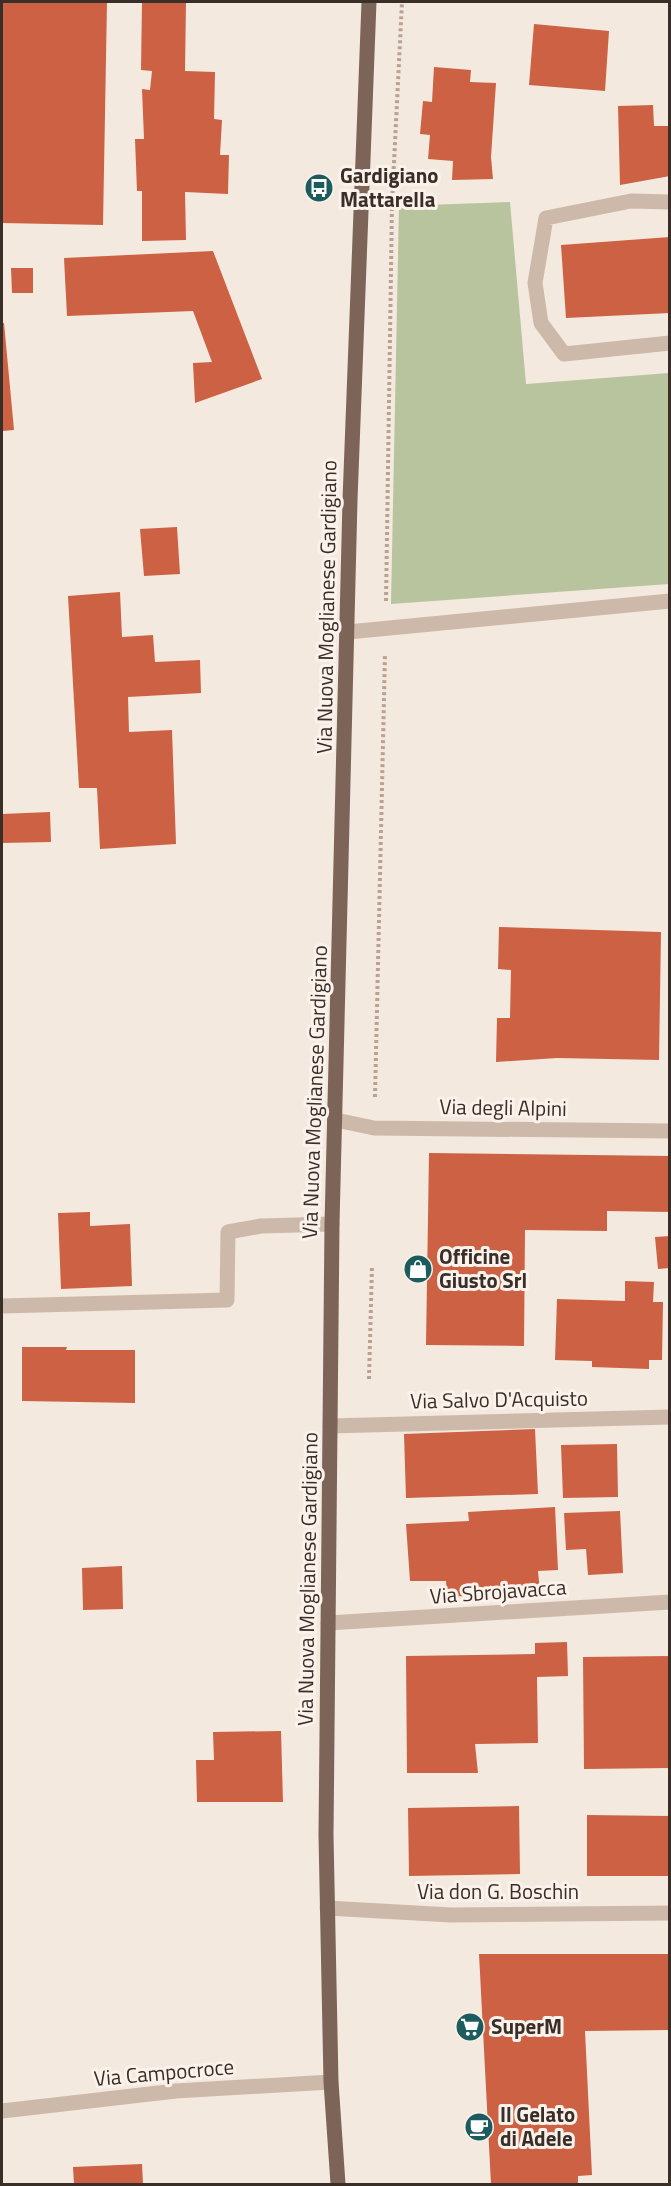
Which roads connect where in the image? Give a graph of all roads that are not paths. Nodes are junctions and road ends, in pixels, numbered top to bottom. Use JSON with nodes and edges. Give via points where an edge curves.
{"nodes":[{"id":1,"x":369,"y":2,"type":"edge"},
{"id":2,"x":669,"y":202,"type":"edge"},
{"id":3,"x":669,"y":343,"type":"edge"},
{"id":4,"x":669,"y":602,"type":"edge"},
{"id":5,"x":348,"y":633,"type":"junction"},
{"id":6,"x":336,"y":1120,"type":"junction"},
{"id":7,"x":669,"y":1131,"type":"edge"},
{"id":8,"x":332,"y":1224,"type":"junction"},
{"id":9,"x":2,"y":1306,"type":"edge"},
{"id":10,"x":669,"y":1417,"type":"edge"},
{"id":11,"x":330,"y":1426,"type":"junction"},
{"id":12,"x":669,"y":1602,"type":"edge"},
{"id":13,"x":328,"y":1623,"type":"junction"},
{"id":14,"x":327,"y":1908,"type":"junction"},
{"id":15,"x":669,"y":1913,"type":"edge"},
{"id":16,"x":331,"y":2082,"type":"junction"},
{"id":17,"x":2,"y":2111,"type":"edge"},
{"id":18,"x":338,"y":2184,"type":"edge"}],
"edges":[{"from":1,"to":5,"type":"main road","name":"Via Nuova Moglianese Gardigiano"},
{"from":2,"to":3,"type":"street","via":[[631,201],[546,218],[535,283],[541,323],[564,354]]},
{"from":4,"to":5,"type":"street"},
{"from":5,"to":6,"type":"main road","name":"Via Nuova Moglianese Gardigiano"},
{"from":6,"to":7,"type":"street","name":"Via degli Alpini","via":[[374,1128]]},
{"from":6,"to":8,"type":"main road","name":"Via Nuova Moglianese Gardigiano"},
{"from":8,"to":9,"type":"street","via":[[261,1226],[228,1232],[227,1300]]},
{"from":8,"to":11,"type":"main road","name":"Via Nuova Moglianese Gardigiano"},
{"from":10,"to":11,"type":"street","name":"Via Salvo D'Acquisto"},
{"from":11,"to":13,"type":"main road","name":"Via Nuova Moglianese Gardigiano"},
{"from":12,"to":13,"type":"street","name":"Via Sbrojavacca"},
{"from":13,"to":14,"type":"main road","name":"Via Nuova Moglianese Gardigiano"},
{"from":14,"to":15,"type":"street","name":"Via don G. Boschin","via":[[451,1915]]},
{"from":14,"to":16,"type":"main road","name":"Via Nuova Moglianese Gardigiano"},
{"from":16,"to":17,"type":"street","name":"Via Campocroce","via":[[176,2091]]},
{"from":16,"to":18,"type":"main road","name":"Via Nuova Moglianese Gardigiano"}]}
